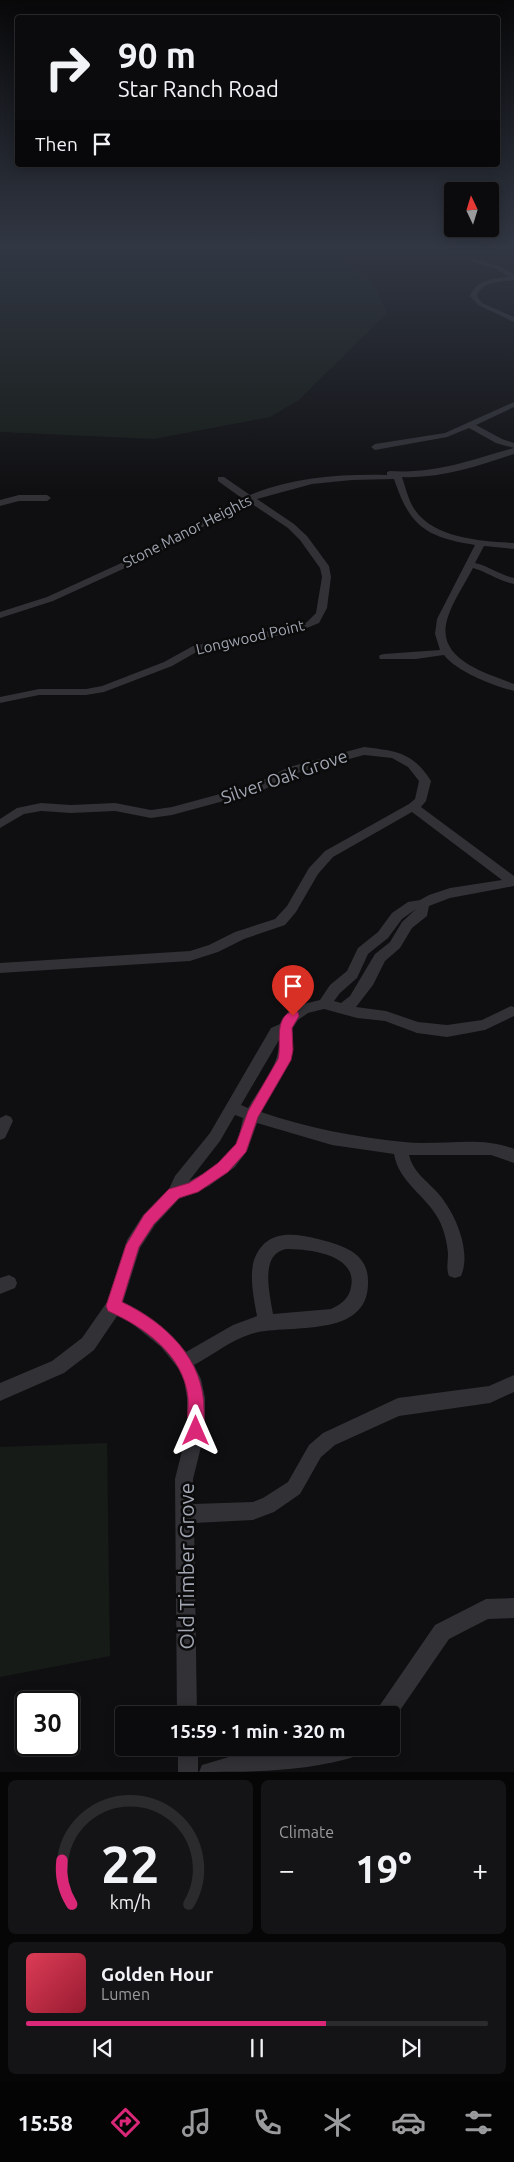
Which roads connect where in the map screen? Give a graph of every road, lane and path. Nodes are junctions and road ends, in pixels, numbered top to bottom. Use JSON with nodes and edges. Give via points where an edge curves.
{"nodes":[{"id":1,"x":514,"y":404,"type":"edge"},
{"id":2,"x":470,"y":425,"type":"junction"},
{"id":3,"x":510,"y":444,"type":"edge"},
{"id":4,"x":375,"y":447,"type":"dead end"},
{"id":5,"x":514,"y":451,"type":"edge"},
{"id":6,"x":397,"y":475,"type":"junction"},
{"id":7,"x":221,"y":479,"type":"dead end"},
{"id":8,"x":47,"y":498,"type":"dead end"},
{"id":9,"x":248,"y":499,"type":"junction"},
{"id":10,"x":0,"y":503,"type":"edge"},
{"id":11,"x":481,"y":543,"type":"junction"},
{"id":12,"x":514,"y":546,"type":"edge"},
{"id":13,"x":471,"y":566,"type":"junction"},
{"id":14,"x":514,"y":581,"type":"edge"},
{"id":15,"x":0,"y":615,"type":"edge"},
{"id":16,"x":447,"y":652,"type":"junction"},
{"id":17,"x":384,"y":657,"type":"dead end"},
{"id":18,"x":514,"y":688,"type":"edge"},
{"id":19,"x":0,"y":700,"type":"edge"},
{"id":20,"x":413,"y":807,"type":"junction"},
{"id":21,"x":0,"y":824,"type":"edge"},
{"id":22,"x":514,"y":882,"type":"edge"},
{"id":23,"x":423,"y":904,"type":"junction"},
{"id":24,"x":0,"y":968,"type":"edge"},
{"id":25,"x":352,"y":974,"type":"junction"},
{"id":26,"x":368,"y":981,"type":"junction"},
{"id":27,"x":324,"y":1004,"type":"junction"},
{"id":28,"x":344,"y":1008,"type":"junction"},
{"id":29,"x":511,"y":1011,"type":"dead end"},
{"id":30,"x":285,"y":1028,"type":"junction"},
{"id":31,"x":232,"y":1108,"type":"junction"},
{"id":32,"x":252,"y":1115,"type":"junction"},
{"id":33,"x":400,"y":1148,"type":"junction"},
{"id":34,"x":514,"y":1156,"type":"edge"},
{"id":35,"x":174,"y":1194,"type":"junction"},
{"id":36,"x":455,"y":1271,"type":"dead end"},
{"id":37,"x":114,"y":1306,"type":"junction"},
{"id":38,"x":266,"y":1322,"type":"junction"},
{"id":39,"x":184,"y":1362,"type":"junction"},
{"id":40,"x":514,"y":1383,"type":"edge"},
{"id":41,"x":0,"y":1392,"type":"edge"},
{"id":42,"x":184,"y":1514,"type":"junction"},
{"id":43,"x":514,"y":1608,"type":"edge"},
{"id":44,"x":187,"y":1706,"type":"edge"},
{"id":45,"x":391,"y":1706,"type":"edge"},
{"id":46,"x":188,"y":1756,"type":"edge"},
{"id":47,"x":328,"y":1756,"type":"edge"},
{"id":48,"x":188,"y":1772,"type":"edge"},
{"id":49,"x":209,"y":1772,"type":"edge"}],
"edges":[{"from":1,"to":2,"type":"street"},
{"from":2,"to":3,"type":"street"},
{"from":2,"to":4,"type":"street","via":[[442,437]]},
{"from":5,"to":6,"type":"street","name":"Stone Manor Heights","via":[[451,470]]},
{"from":6,"to":9,"type":"street","name":"Stone Manor Heights","via":[[299,483]]},
{"from":6,"to":11,"type":"street","via":[[410,510],[424,523],[442,533]]},
{"from":7,"to":9,"type":"street","name":"Longwood Point"},
{"from":8,"to":10,"type":"street","via":[[19,498]]},
{"from":9,"to":15,"type":"street","name":"Stone Manor Heights","via":[[155,551],[50,599]]},
{"from":9,"to":19,"type":"street","name":"Longwood Point","via":[[300,534],[325,570],[323,608],[317,619],[297,629],[197,648],[168,664],[104,689],[39,692]]},
{"from":11,"to":12,"type":"street"},
{"from":11,"to":13,"type":"street"},
{"from":13,"to":14,"type":"street"},
{"from":13,"to":16,"type":"street","via":[[439,628],[439,637]]},
{"from":16,"to":17,"type":"street"},
{"from":16,"to":18,"type":"street","via":[[473,673]]},
{"from":20,"to":21,"type":"street","name":"Silver Oak Grove","via":[[420,801],[425,787],[418,770],[396,755],[364,751],[293,770],[252,790],[172,811],[151,814],[115,807],[41,808],[21,811]]},
{"from":20,"to":22,"type":"street"},
{"from":20,"to":24,"type":"street","via":[[328,854],[313,871],[287,915],[271,926],[240,935],[213,949],[190,956]]},
{"from":22,"to":23,"type":"street","via":[[450,893]]},
{"from":23,"to":25,"type":"street","via":[[412,905],[397,916],[383,935],[363,951]]},
{"from":23,"to":26,"type":"street","via":[[422,913],[407,924],[395,945],[380,958]]},
{"from":25,"to":26,"type":"street"},
{"from":25,"to":27,"type":"street"},
{"from":26,"to":28,"type":"street","via":[[355,1000]]},
{"from":27,"to":28,"type":"street"},
{"from":27,"to":30,"type":"street","via":[[304,1009],[293,1016]]},
{"from":28,"to":29,"type":"street","via":[[357,1014],[386,1016],[432,1030],[448,1031],[485,1025]]},
{"from":30,"to":31,"type":"street","via":[[276,1032]]},
{"from":30,"to":32,"type":"street","via":[[284,1060]]},
{"from":31,"to":32,"type":"street"},
{"from":31,"to":35,"type":"street"},
{"from":32,"to":33,"type":"street","via":[[309,1135],[368,1146]]},
{"from":32,"to":35,"type":"street","via":[[241,1147],[232,1158],[193,1188]]},
{"from":33,"to":34,"type":"street","via":[[452,1150],[483,1147]]},
{"from":33,"to":36,"type":"street","via":[[409,1176],[445,1214],[453,1238],[457,1261]]},
{"from":35,"to":37,"type":"street","via":[[149,1220],[133,1245]]},
{"from":37,"to":39,"type":"street","name":"Old Timber Grove","via":[[154,1329]]},
{"from":37,"to":41,"type":"street","via":[[88,1344],[58,1368]]},
{"from":38,"to":38,"type":"street","via":[[261,1263],[265,1253],[277,1243],[301,1242],[340,1252],[357,1268],[360,1293],[344,1313],[333,1317]]},
{"from":38,"to":39,"type":"street","via":[[247,1327]]},
{"from":39,"to":42,"type":"street","name":"Old Timber Grove","via":[[194,1389],[196,1431],[184,1479]]},
{"from":40,"to":42,"type":"street","via":[[490,1394],[398,1407],[328,1439],[315,1452],[294,1488],[268,1506],[253,1511]]},
{"from":42,"to":44,"type":"street","name":"Old Timber Grove"},
{"from":43,"to":45,"type":"street","via":[[486,1609],[442,1632]]},
{"from":46,"to":48,"type":"street"},
{"from":47,"to":49,"type":"street","via":[[232,1766]]}]}
